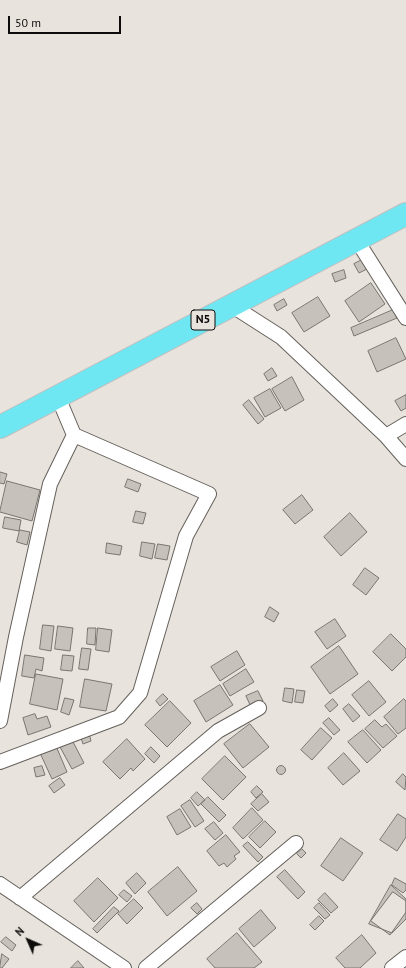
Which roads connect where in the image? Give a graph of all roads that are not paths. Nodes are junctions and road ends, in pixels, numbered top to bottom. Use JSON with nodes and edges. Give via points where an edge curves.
{"nodes":[{"id":1,"x":406,"y":214,"type":"edge"},
{"id":2,"x":356,"y":239,"type":"junction"},
{"id":3,"x":231,"y":305,"type":"junction"},
{"id":4,"x":406,"y":318,"type":"edge"},
{"id":5,"x":58,"y":397,"type":"junction"},
{"id":6,"x":406,"y":424,"type":"edge"},
{"id":7,"x":0,"y":427,"type":"edge"},
{"id":8,"x":74,"y":435,"type":"junction"},
{"id":9,"x":386,"y":436,"type":"junction"},
{"id":10,"x":406,"y":459,"type":"edge"},
{"id":11,"x":259,"y":708,"type":"dead end"},
{"id":12,"x":0,"y":721,"type":"edge"},
{"id":13,"x":0,"y":762,"type":"edge"},
{"id":14,"x":296,"y":843,"type":"dead end"},
{"id":15,"x":0,"y":884,"type":"edge"},
{"id":16,"x":20,"y":898,"type":"junction"},
{"id":17,"x":406,"y":957,"type":"edge"},
{"id":18,"x":124,"y":968,"type":"edge"},
{"id":19,"x":146,"y":968,"type":"edge"},
{"id":20,"x":392,"y":968,"type":"edge"}],
"edges":[{"from":1,"to":2,"type":"highway","number":"N5"},
{"from":2,"to":3,"type":"highway","number":"N5"},
{"from":2,"to":4,"type":"street"},
{"from":3,"to":5,"type":"highway","number":"N5"},
{"from":3,"to":9,"type":"street","via":[[281,337]]},
{"from":5,"to":7,"type":"highway","number":"N5"},
{"from":5,"to":8,"type":"street"},
{"from":6,"to":9,"type":"street"},
{"from":8,"to":12,"type":"street","via":[[50,484]]},
{"from":8,"to":13,"type":"street","via":[[209,494],[186,536],[140,693],[119,717]]},
{"from":9,"to":10,"type":"street"},
{"from":11,"to":16,"type":"street","via":[[218,731]]},
{"from":14,"to":19,"type":"street"},
{"from":15,"to":16,"type":"street"},
{"from":16,"to":18,"type":"street"},
{"from":17,"to":20,"type":"street"}]}
